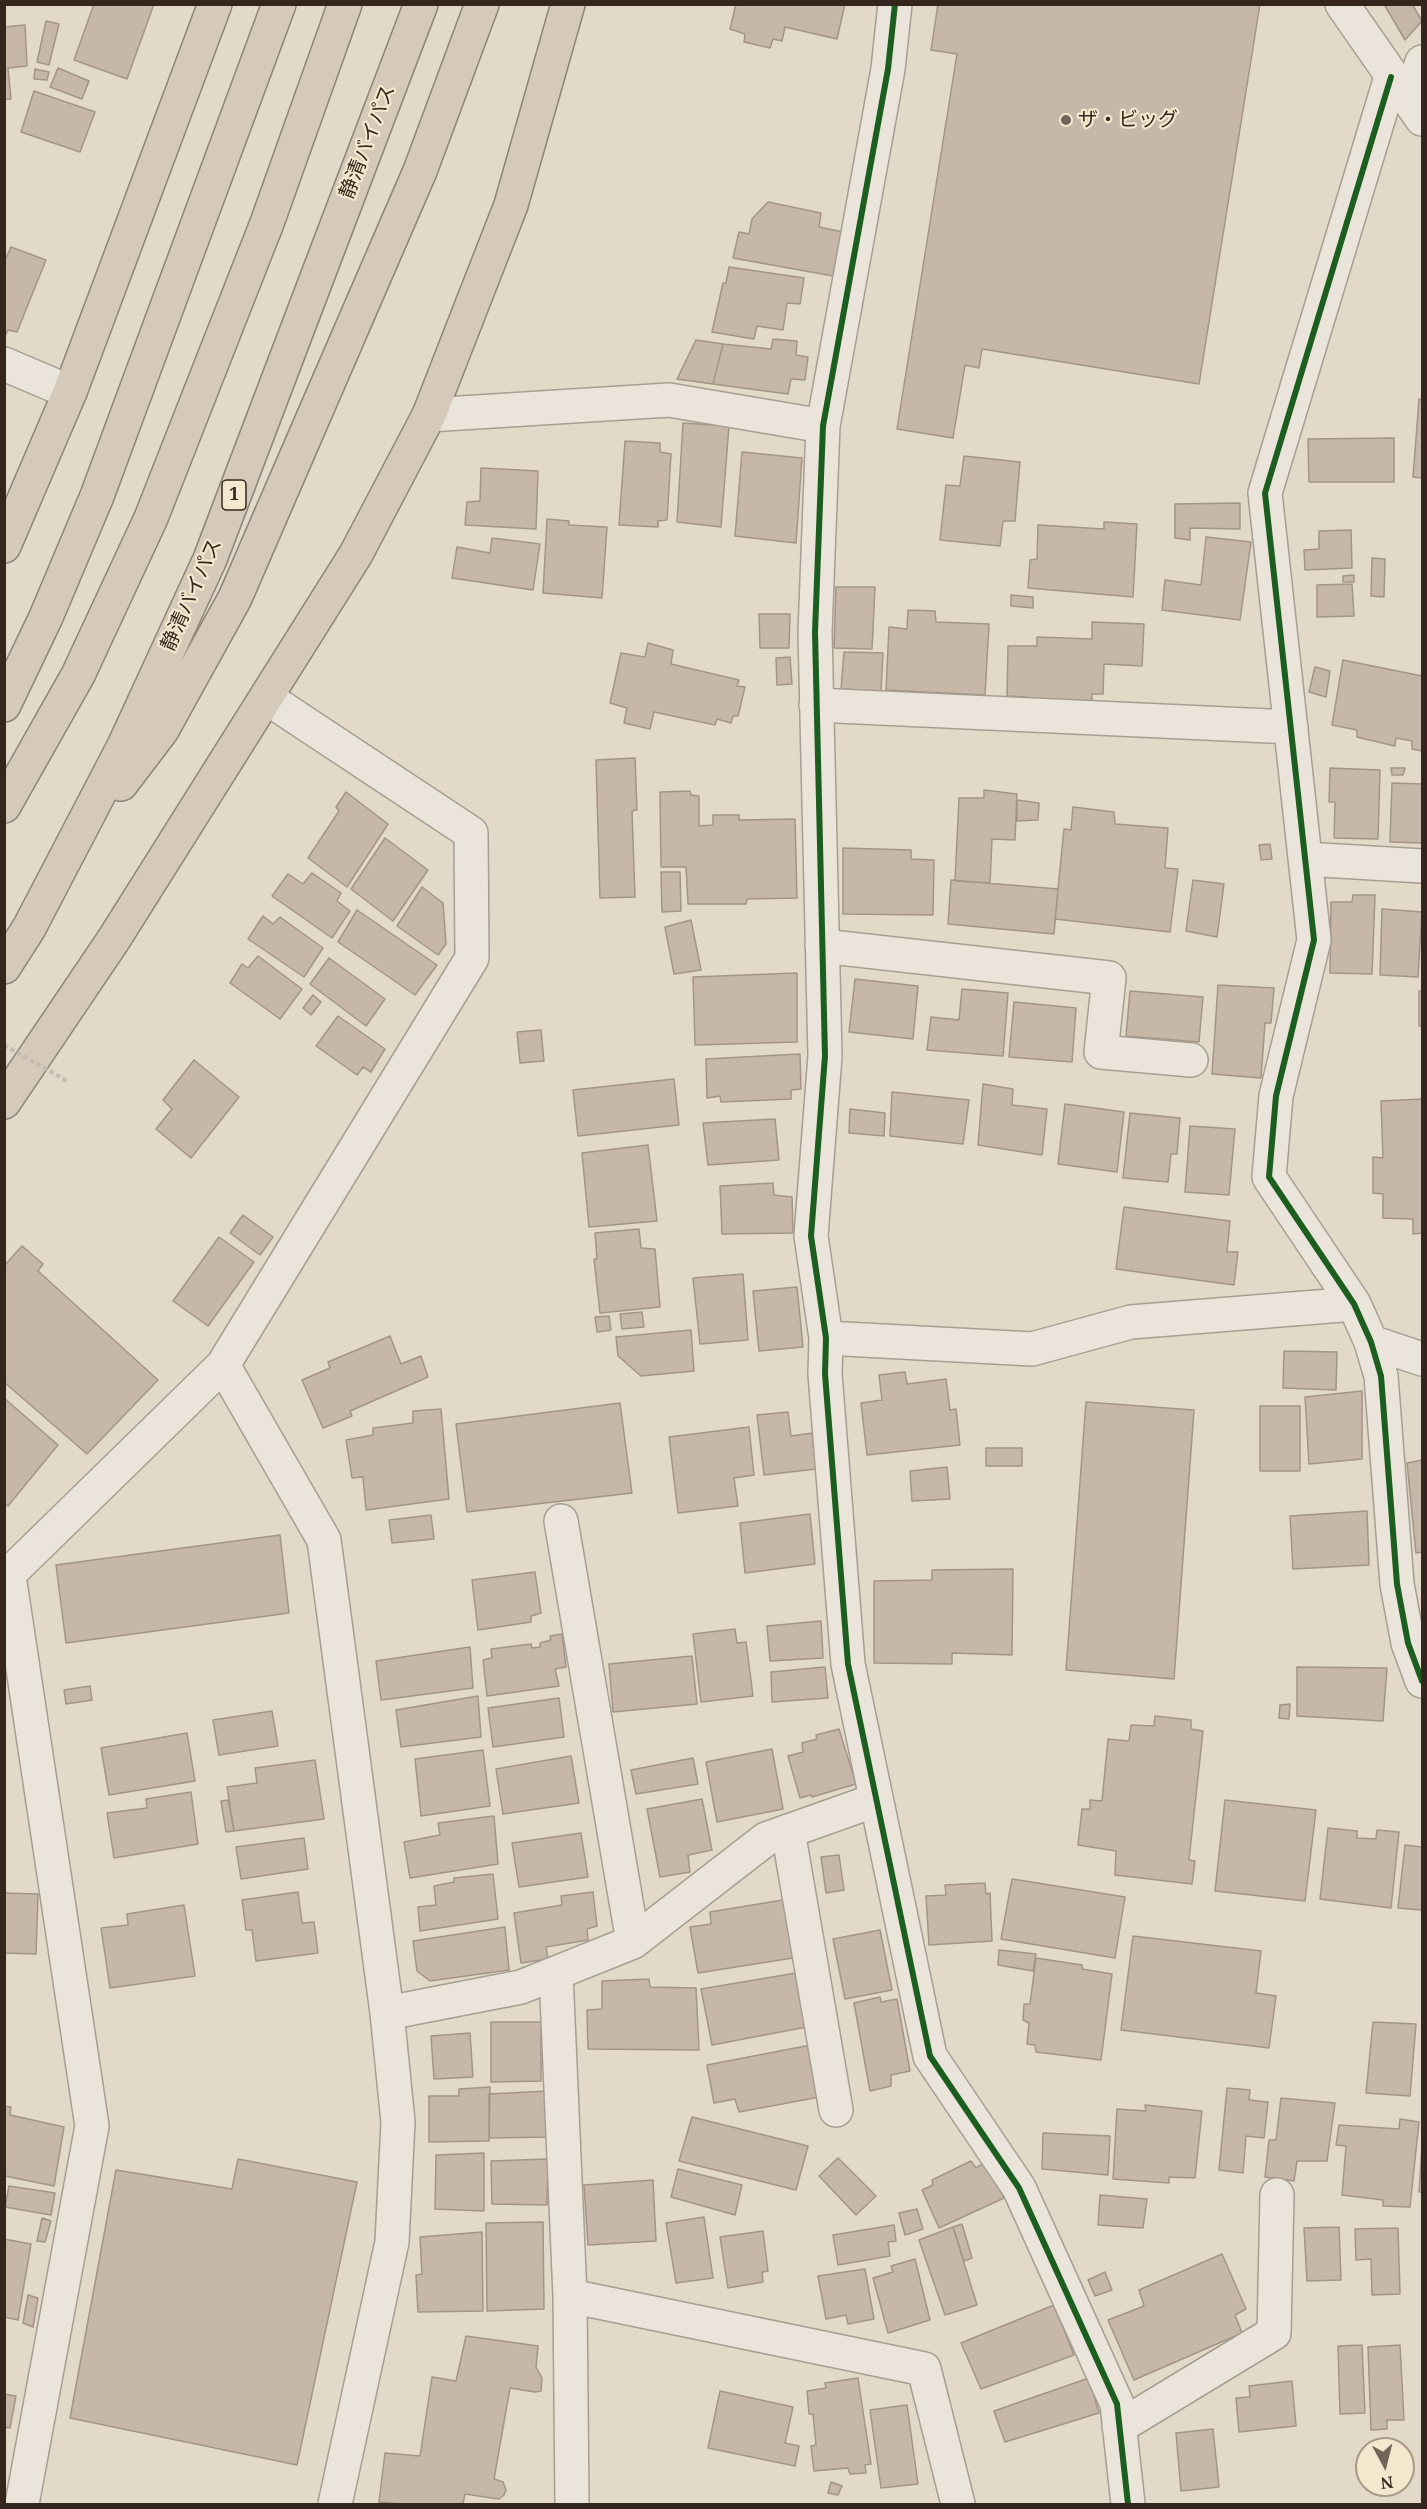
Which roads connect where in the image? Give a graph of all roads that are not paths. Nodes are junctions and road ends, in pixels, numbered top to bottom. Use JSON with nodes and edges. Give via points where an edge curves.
{"nodes":[{"id":1,"x":215,"y":4,"type":"edge"},
{"id":2,"x":279,"y":4,"type":"edge"},
{"id":3,"x":345,"y":4,"type":"edge"},
{"id":4,"x":421,"y":4,"type":"edge"},
{"id":5,"x":482,"y":4,"type":"edge"},
{"id":6,"x":568,"y":4,"type":"edge"},
{"id":7,"x":895,"y":4,"type":"edge"},
{"id":8,"x":1342,"y":4,"type":"edge"},
{"id":9,"x":1422,"y":62,"type":"edge"},
{"id":10,"x":1408,"y":99,"type":"edge"},
{"id":11,"x":4,"y":364,"type":"edge"},
{"id":12,"x":70,"y":392,"type":"junction"},
{"id":13,"x":429,"y":415,"type":"junction"},
{"id":14,"x":823,"y":426,"type":"junction"},
{"id":15,"x":6,"y":541,"type":"edge"},
{"id":16,"x":267,"y":698,"type":"junction"},
{"id":17,"x":4,"y":705,"type":"edge"},
{"id":18,"x":816,"y":705,"type":"junction"},
{"id":19,"x":1291,"y":726,"type":"junction"},
{"id":20,"x":4,"y":807,"type":"edge"},
{"id":21,"x":68,"y":853,"type":"junction"},
{"id":22,"x":1305,"y":859,"type":"junction"},
{"id":23,"x":1422,"y":866,"type":"edge"},
{"id":24,"x":822,"y":946,"type":"junction"},
{"id":25,"x":4,"y":967,"type":"edge"},
{"id":26,"x":1191,"y":1060,"type":"dead end"},
{"id":27,"x":4,"y":1102,"type":"edge"},
{"id":28,"x":1354,"y":1304,"type":"junction"},
{"id":29,"x":826,"y":1338,"type":"junction"},
{"id":30,"x":1371,"y":1342,"type":"junction"},
{"id":31,"x":1422,"y":1359,"type":"edge"},
{"id":32,"x":223,"y":1365,"type":"junction"},
{"id":33,"x":561,"y":1521,"type":"dead end"},
{"id":34,"x":7,"y":1577,"type":"edge"},
{"id":35,"x":1422,"y":1681,"type":"edge"},
{"id":36,"x":876,"y":1800,"type":"junction"},
{"id":37,"x":788,"y":1831,"type":"junction"},
{"id":38,"x":633,"y":1942,"type":"junction"},
{"id":39,"x":556,"y":1973,"type":"junction"},
{"id":40,"x":387,"y":2013,"type":"junction"},
{"id":41,"x":836,"y":2110,"type":"dead end"},
{"id":42,"x":1277,"y":2195,"type":"dead end"},
{"id":43,"x":570,"y":2296,"type":"junction"},
{"id":44,"x":1119,"y":2427,"type":"junction"},
{"id":45,"x":22,"y":2505,"type":"edge"},
{"id":46,"x":335,"y":2505,"type":"edge"},
{"id":47,"x":572,"y":2505,"type":"edge"},
{"id":48,"x":958,"y":2505,"type":"edge"},
{"id":49,"x":1128,"y":2505,"type":"edge"}],
"edges":[{"from":1,"to":12,"type":"highway"},
{"from":2,"to":17,"type":"highway","via":[[97,496]]},
{"from":3,"to":20,"type":"highway","via":[[267,223],[151,518],[78,675]]},
{"from":4,"to":21,"type":"highway","name":"静清バイパス","number":"1","via":[[210,559],[124,746]]},
{"from":5,"to":21,"type":"highway","via":[[420,171],[235,598],[162,730]]},
{"from":6,"to":13,"type":"highway","via":[[511,205]]},
{"from":7,"to":14,"type":"street","via":[[888,69]]},
{"from":8,"to":10,"type":"street"},
{"from":9,"to":10,"type":"street"},
{"from":10,"to":19,"type":"street","via":[[1265,493]]},
{"from":11,"to":12,"type":"street"},
{"from":12,"to":15,"type":"highway"},
{"from":13,"to":14,"type":"street","via":[[669,400]]},
{"from":13,"to":16,"type":"highway","via":[[356,554]]},
{"from":14,"to":18,"type":"street"},
{"from":16,"to":27,"type":"highway","via":[[114,939]]},
{"from":16,"to":32,"type":"street","via":[[471,833],[472,958]]},
{"from":18,"to":19,"type":"street"},
{"from":18,"to":24,"type":"street"},
{"from":19,"to":22,"type":"street"},
{"from":21,"to":25,"type":"highway","name":"静清バイパス","number":"1"},
{"from":22,"to":23,"type":"street"},
{"from":22,"to":28,"type":"street","via":[[1314,940],[1276,1096],[1269,1177]]},
{"from":24,"to":26,"type":"street","via":[[1109,978],[1101,1052]]},
{"from":24,"to":29,"type":"street","via":[[825,1056],[812,1236]]},
{"from":28,"to":29,"type":"street","via":[[1131,1322],[1032,1349]]},
{"from":28,"to":30,"type":"street"},
{"from":29,"to":36,"type":"street","via":[[825,1374],[848,1664]]},
{"from":30,"to":31,"type":"street"},
{"from":30,"to":35,"type":"street","via":[[1381,1376],[1397,1584],[1408,1643]]},
{"from":32,"to":34,"type":"street"},
{"from":32,"to":40,"type":"street","via":[[324,1540]]},
{"from":33,"to":38,"type":"street"},
{"from":34,"to":45,"type":"street","via":[[92,2126]]},
{"from":36,"to":37,"type":"street"},
{"from":36,"to":44,"type":"street","via":[[930,2056],[1019,2188],[1117,2404]]},
{"from":37,"to":38,"type":"street","via":[[766,1839]]},
{"from":37,"to":41,"type":"street"},
{"from":38,"to":39,"type":"street"},
{"from":39,"to":40,"type":"street","via":[[520,1987]]},
{"from":39,"to":43,"type":"street"},
{"from":40,"to":46,"type":"street","via":[[398,2122],[392,2242]]},
{"from":42,"to":44,"type":"street","via":[[1274,2333]]},
{"from":43,"to":47,"type":"street"},
{"from":43,"to":48,"type":"street","via":[[924,2369]]},
{"from":44,"to":49,"type":"street"}]}
